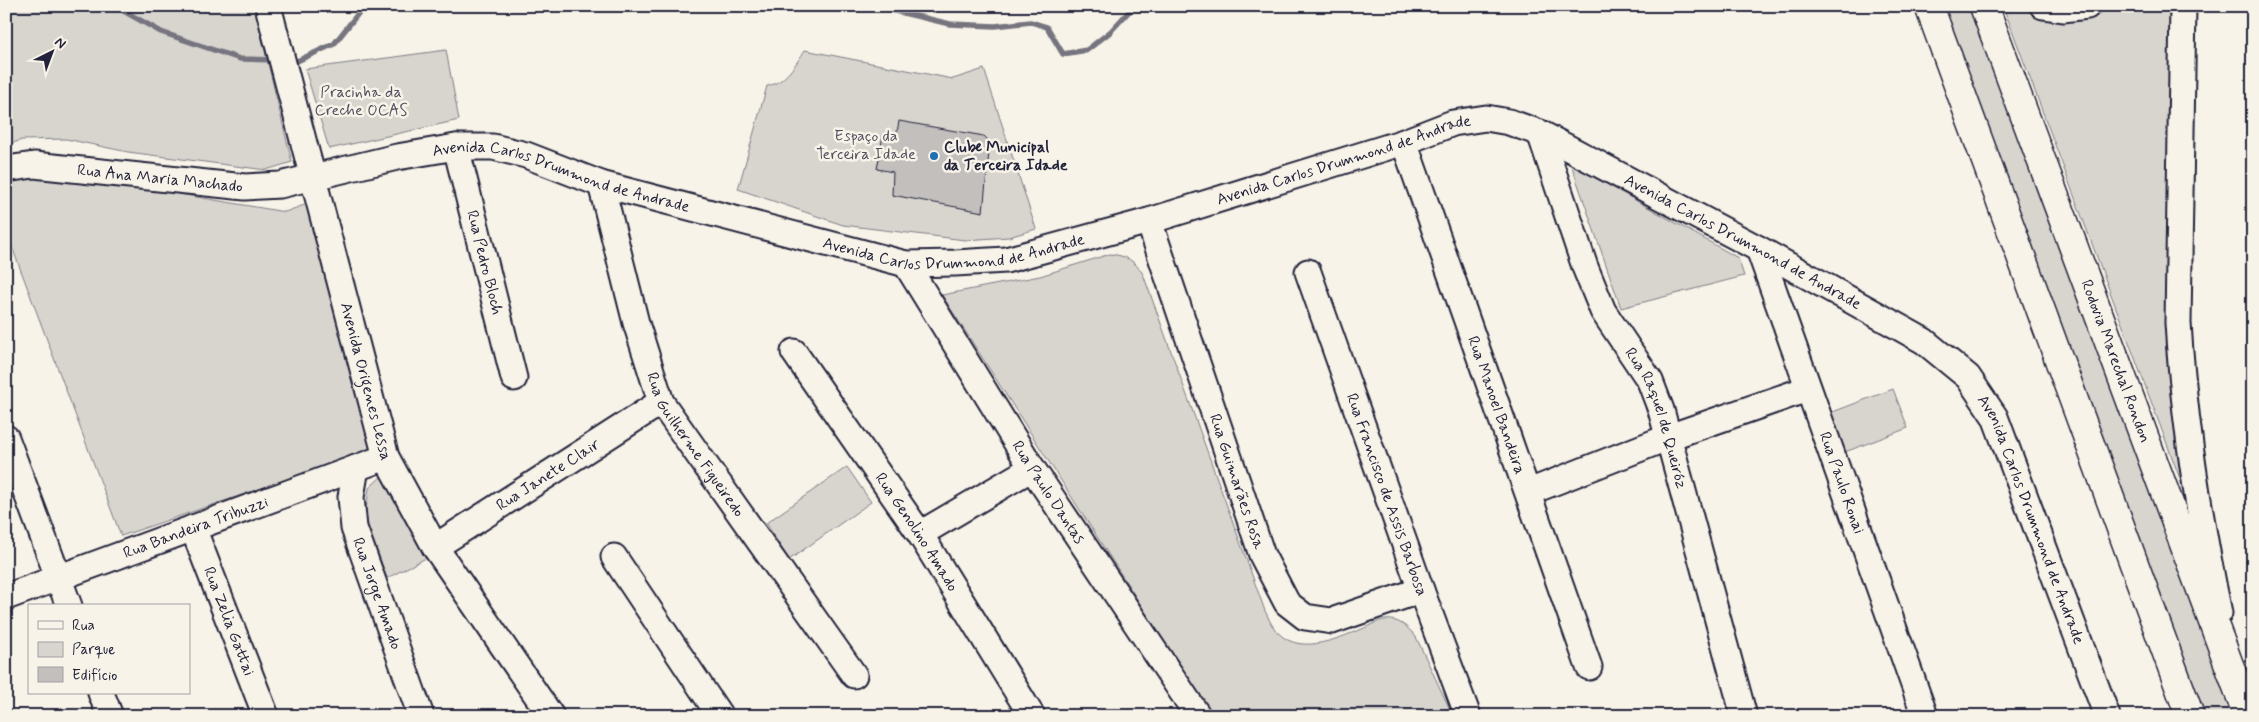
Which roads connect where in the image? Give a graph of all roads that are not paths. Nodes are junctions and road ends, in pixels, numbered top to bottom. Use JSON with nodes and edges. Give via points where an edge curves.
{"nodes":[{"id":1,"x":268,"y":6,"type":"edge"},
{"id":2,"x":1916,"y":6,"type":"edge"},
{"id":3,"x":1929,"y":6,"type":"edge"},
{"id":4,"x":1984,"y":6,"type":"edge"},
{"id":5,"x":2043,"y":6,"type":"edge"},
{"id":6,"x":2087,"y":6,"type":"edge"},
{"id":7,"x":2183,"y":6,"type":"edge"},
{"id":8,"x":1974,"y":125,"type":"junction"},
{"id":9,"x":1540,"y":133,"type":"junction"},
{"id":10,"x":1404,"y":142,"type":"junction"},
{"id":11,"x":456,"y":146,"type":"junction"},
{"id":12,"x":6,"y":169,"type":"edge"},
{"id":13,"x":314,"y":178,"type":"junction"},
{"id":14,"x":601,"y":184,"type":"junction"},
{"id":15,"x":1149,"y":221,"type":"junction"},
{"id":16,"x":1759,"y":248,"type":"junction"},
{"id":17,"x":906,"y":264,"type":"junction"},
{"id":18,"x":1308,"y":272,"type":"dead end"},
{"id":19,"x":794,"y":352,"type":"dead end"},
{"id":20,"x":514,"y":378,"type":"dead end"},
{"id":21,"x":1808,"y":389,"type":"junction"},
{"id":22,"x":661,"y":402,"type":"junction"},
{"id":23,"x":1668,"y":437,"type":"junction"},
{"id":24,"x":6,"y":438,"type":"edge"},
{"id":25,"x":386,"y":457,"type":"junction"},
{"id":26,"x":356,"y":468,"type":"junction"},
{"id":27,"x":1032,"y":468,"type":"junction"},
{"id":28,"x":1529,"y":492,"type":"junction"},
{"id":29,"x":193,"y":528,"type":"junction"},
{"id":30,"x":920,"y":534,"type":"junction"},
{"id":31,"x":435,"y":548,"type":"junction"},
{"id":32,"x":614,"y":557,"type":"dead end"},
{"id":33,"x":59,"y":578,"type":"junction"},
{"id":34,"x":1421,"y":590,"type":"junction"},
{"id":35,"x":6,"y":597,"type":"edge"},
{"id":36,"x":68,"y":604,"type":"edge"},
{"id":37,"x":1590,"y":667,"type":"dead end"},
{"id":38,"x":854,"y":675,"type":"dead end"},
{"id":39,"x":101,"y":694,"type":"edge"},
{"id":40,"x":110,"y":716,"type":"edge"},
{"id":41,"x":266,"y":716,"type":"edge"},
{"id":42,"x":421,"y":716,"type":"edge"},
{"id":43,"x":552,"y":716,"type":"edge"},
{"id":44,"x":720,"y":716,"type":"edge"},
{"id":45,"x":1032,"y":716,"type":"edge"},
{"id":46,"x":1198,"y":716,"type":"edge"},
{"id":47,"x":1468,"y":716,"type":"edge"},
{"id":48,"x":1744,"y":716,"type":"edge"},
{"id":49,"x":1925,"y":716,"type":"edge"},
{"id":50,"x":2107,"y":716,"type":"edge"},
{"id":51,"x":2190,"y":716,"type":"edge"},
{"id":52,"x":2249,"y":716,"type":"edge"}],
"edges":[{"from":1,"to":13,"type":"street","name":"Avenida Origenes Lessa"},
{"from":2,"to":8,"type":"highway"},
{"from":3,"to":8,"type":"highway"},
{"from":4,"to":52,"type":"highway","name":"Rodovia Marechal Rondon"},
{"from":5,"to":6,"type":"street","via":[[2062,10]]},
{"from":7,"to":52,"type":"street","via":[[2178,323],[2181,370],[2194,476],[2220,620]]},
{"from":8,"to":51,"type":"highway"},
{"from":9,"to":10,"type":"street","name":"Avenida Carlos Drummond de Andrade","via":[[1486,118],[1453,123]]},
{"from":9,"to":16,"type":"street","name":"Avenida Carlos Drummond de Andrade"},
{"from":9,"to":23,"type":"street","name":"Rua Raquel de Queiróz","via":[[1603,311],[1650,381]]},
{"from":10,"to":15,"type":"street","name":"Avenida Carlos Drummond de Andrade"},
{"from":10,"to":28,"type":"street","name":"Rua Manoel Bandeira"},
{"from":11,"to":13,"type":"street","name":"Avenida Carlos Drummond de Andrade"},
{"from":11,"to":14,"type":"street","name":"Avenida Carlos Drummond de Andrade","via":[[493,147],[526,155]]},
{"from":11,"to":20,"type":"street","name":"Rua Pedro Bloch"},
{"from":12,"to":13,"type":"street","name":"Rua Ana Maria Machado","via":[[34,165],[246,187]]},
{"from":13,"to":25,"type":"street","name":"Avenida Origenes Lessa"},
{"from":14,"to":17,"type":"street","name":"Avenida Carlos Drummond de Andrade"},
{"from":14,"to":22,"type":"street","name":"Rua Guilherme Figueiredo","via":[[636,322]]},
{"from":15,"to":17,"type":"street","name":"Avenida Carlos Drummond de Andrade","via":[[1006,260]]},
{"from":15,"to":34,"type":"street","name":"Rua Guimarães Rosa","via":[[1262,555],[1287,603],[1305,617],[1332,621]]},
{"from":16,"to":21,"type":"street","name":"Rua Paulo Ronai"},
{"from":16,"to":50,"type":"street","name":"Avenida Carlos Drummond de Andrade","via":[[1924,340],[1968,377],[1995,417]]},
{"from":17,"to":27,"type":"street","name":"Rua Paulo Dantas"},
{"from":18,"to":34,"type":"street","name":"Rua Francisco de Assis Barbosa"},
{"from":19,"to":30,"type":"street","name":"Rua Genolino Amado"},
{"from":21,"to":23,"type":"street"},
{"from":21,"to":49,"type":"street","name":"Rua Paulo Ronai"},
{"from":22,"to":31,"type":"street","name":"Rua Janete Clair"},
{"from":22,"to":38,"type":"street","name":"Rua Guilherme Figueiredo"},
{"from":23,"to":28,"type":"street"},
{"from":23,"to":48,"type":"street","name":"Rua Raquel de Queiróz"},
{"from":24,"to":33,"type":"street"},
{"from":25,"to":26,"type":"street","name":"Rua Bandeira Tribuzzi"},
{"from":25,"to":31,"type":"street","name":"Avenida Origenes Lessa"},
{"from":26,"to":29,"type":"street","name":"Rua Bandeira Tribuzzi"},
{"from":26,"to":42,"type":"street","name":"Rua Jorge Amado","via":[[352,497],[354,528]]},
{"from":27,"to":30,"type":"street"},
{"from":27,"to":46,"type":"street","name":"Rua Paulo Dantas"},
{"from":28,"to":37,"type":"street","name":"Rua Manoel Bandeira"},
{"from":29,"to":33,"type":"street","name":"Rua Bandeira Tribuzzi"},
{"from":29,"to":41,"type":"street","name":"Rua Zelia Gattai"},
{"from":30,"to":45,"type":"street","name":"Rua Genolino Amado"},
{"from":31,"to":43,"type":"street","name":"Avenida Origenes Lessa"},
{"from":32,"to":44,"type":"street"},
{"from":33,"to":35,"type":"street","name":"Rua Bandeira Tribuzzi"},
{"from":33,"to":36,"type":"street"},
{"from":34,"to":47,"type":"street","name":"Rua Francisco de Assis Barbosa"},
{"from":39,"to":40,"type":"street"}]}
